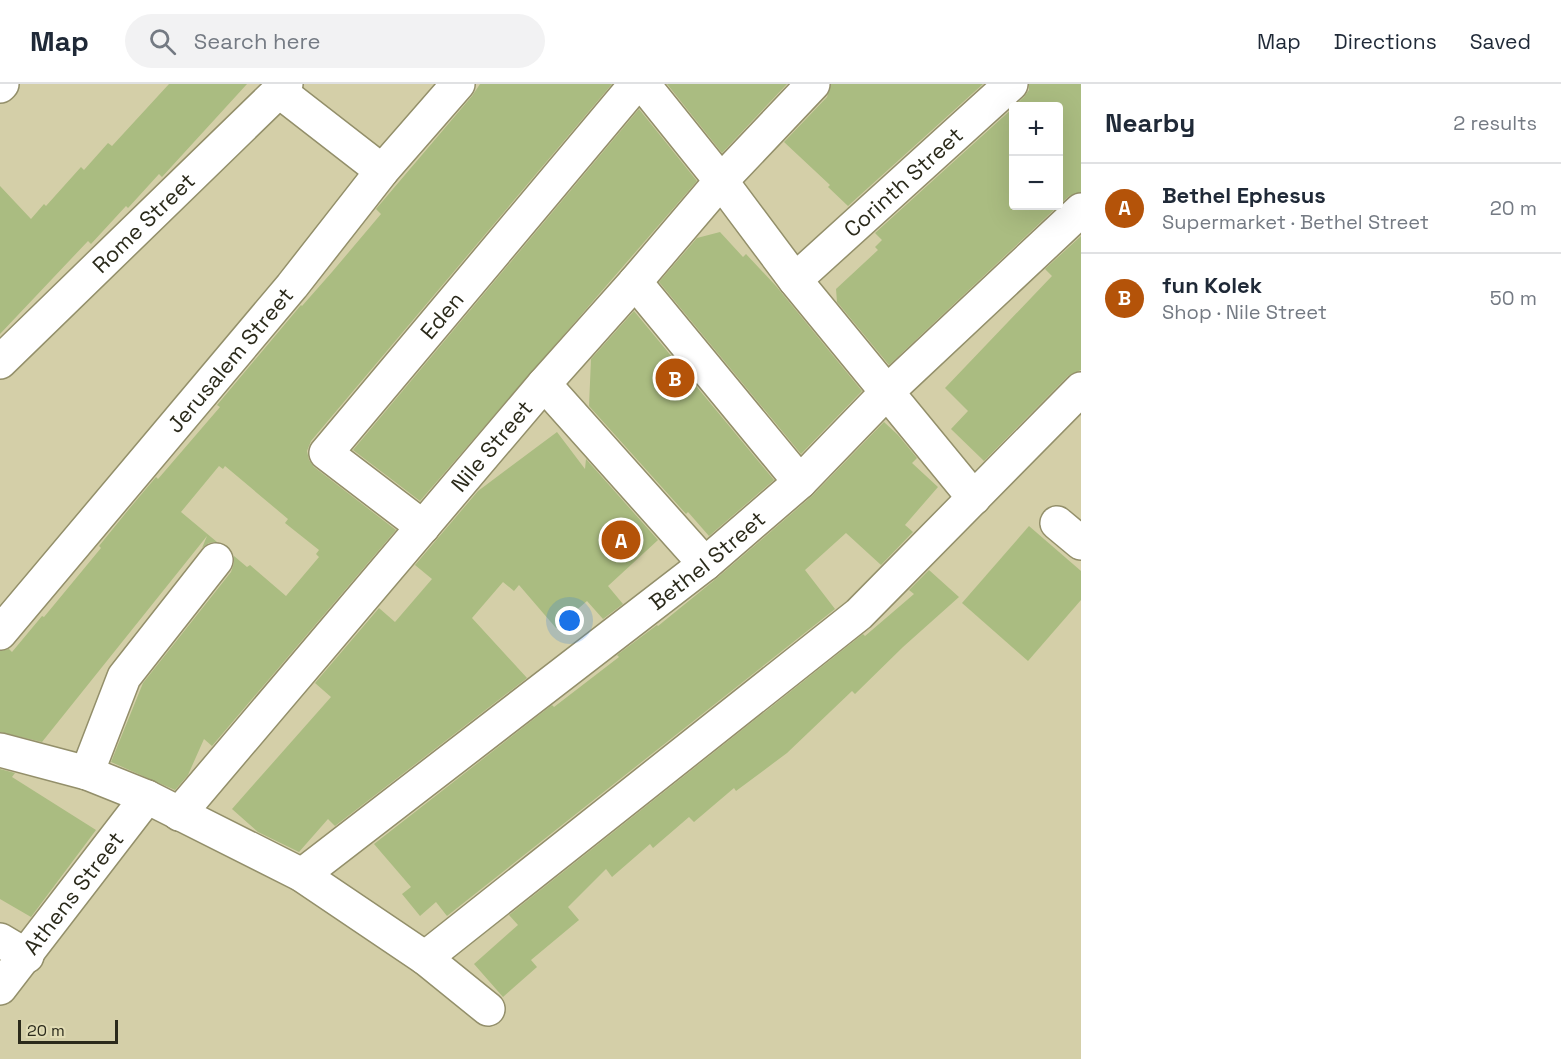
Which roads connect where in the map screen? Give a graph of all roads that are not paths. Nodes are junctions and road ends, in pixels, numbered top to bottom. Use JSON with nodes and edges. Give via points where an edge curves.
{"nodes":[{"id":1,"x":458,"y":84,"type":"edge"},
{"id":2,"x":636,"y":84,"type":"edge"},
{"id":3,"x":643,"y":84,"type":"edge"},
{"id":4,"x":813,"y":84,"type":"edge"},
{"id":5,"x":1011,"y":84,"type":"edge"},
{"id":6,"x":283,"y":87,"type":"edge"},
{"id":7,"x":382,"y":171,"type":"junction"},
{"id":8,"x":721,"y":181,"type":"junction"},
{"id":9,"x":1081,"y":210,"type":"edge"},
{"id":10,"x":795,"y":280,"type":"junction"},
{"id":11,"x":635,"y":282,"type":"junction"},
{"id":12,"x":0,"y":362,"type":"edge"},
{"id":13,"x":544,"y":384,"type":"junction"},
{"id":14,"x":1081,"y":389,"type":"edge"},
{"id":15,"x":888,"y":391,"type":"junction"},
{"id":16,"x":800,"y":482,"type":"junction"},
{"id":17,"x":974,"y":498,"type":"junction"},
{"id":18,"x":423,"y":527,"type":"junction"},
{"id":19,"x":216,"y":560,"type":"dead end"},
{"id":20,"x":705,"y":564,"type":"junction"},
{"id":21,"x":0,"y":632,"type":"edge"},
{"id":22,"x":0,"y":750,"type":"edge"},
{"id":23,"x":87,"y":773,"type":"junction"},
{"id":24,"x":147,"y":797,"type":"junction"},
{"id":25,"x":179,"y":814,"type":"junction"},
{"id":26,"x":302,"y":875,"type":"junction"},
{"id":27,"x":13,"y":948,"type":"edge"},
{"id":28,"x":425,"y":958,"type":"junction"},
{"id":29,"x":0,"y":988,"type":"edge"},
{"id":30,"x":488,"y":1009,"type":"dead end"}],
"edges":[{"from":1,"to":7,"type":"street","name":"Jerusalem Street"},
{"from":2,"to":18,"type":"street","name":"Eden","via":[[326,453]]},
{"from":3,"to":8,"type":"street"},
{"from":4,"to":8,"type":"street","name":"Nile Street"},
{"from":5,"to":10,"type":"street","name":"Corinth Street"},
{"from":6,"to":7,"type":"street"},
{"from":6,"to":12,"type":"street","name":"Rome Street"},
{"from":7,"to":21,"type":"street","name":"Jerusalem Street","via":[[292,286]]},
{"from":8,"to":10,"type":"street"},
{"from":8,"to":11,"type":"street","name":"Nile Street"},
{"from":9,"to":15,"type":"street","name":"Bethel Street"},
{"from":10,"to":15,"type":"street"},
{"from":11,"to":13,"type":"street","name":"Nile Street"},
{"from":11,"to":16,"type":"street"},
{"from":13,"to":18,"type":"street","name":"Nile Street"},
{"from":13,"to":20,"type":"street"},
{"from":14,"to":17,"type":"street"},
{"from":15,"to":16,"type":"street","name":"Bethel Street"},
{"from":15,"to":17,"type":"street"},
{"from":16,"to":20,"type":"street","name":"Bethel Street"},
{"from":17,"to":28,"type":"street","via":[[859,614]]},
{"from":18,"to":25,"type":"street","name":"Nile Street"},
{"from":19,"to":23,"type":"street","via":[[124,676]]},
{"from":20,"to":26,"type":"street","name":"Bethel Street"},
{"from":22,"to":23,"type":"street"},
{"from":23,"to":24,"type":"street"},
{"from":24,"to":25,"type":"street"},
{"from":24,"to":27,"type":"street","name":"Athens Street"},
{"from":25,"to":26,"type":"street"},
{"from":26,"to":28,"type":"street"},
{"from":27,"to":29,"type":"street","name":"Athens Street"},
{"from":28,"to":30,"type":"street"}]}
